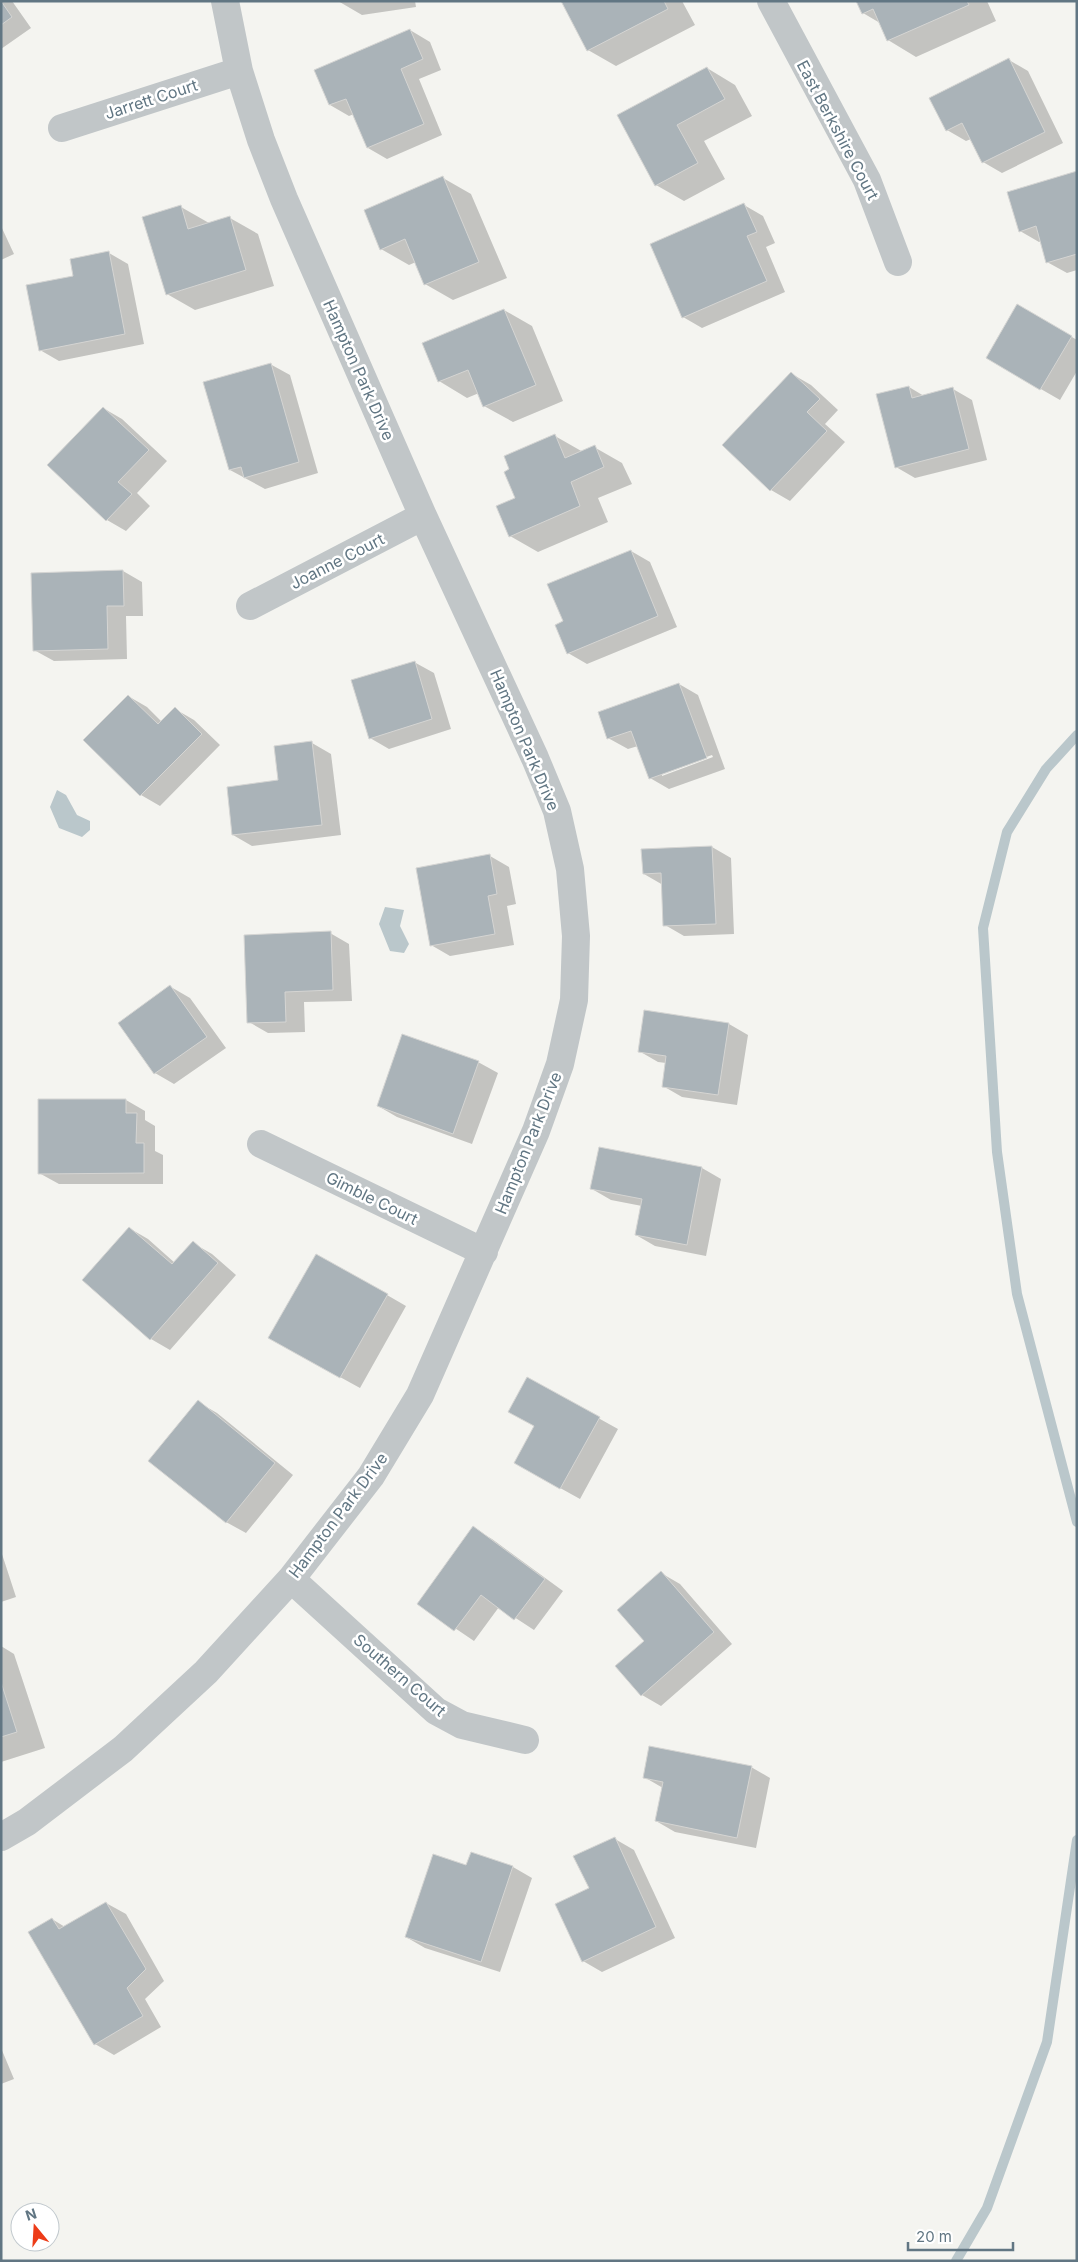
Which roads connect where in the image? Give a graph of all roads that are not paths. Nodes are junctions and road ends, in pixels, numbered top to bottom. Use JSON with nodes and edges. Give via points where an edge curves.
{"nodes":[{"id":1,"x":225,"y":1,"type":"edge"},
{"id":2,"x":771,"y":1,"type":"edge"},
{"id":3,"x":239,"y":70,"type":"junction"},
{"id":4,"x":62,"y":128,"type":"dead end"},
{"id":5,"x":898,"y":262,"type":"dead end"},
{"id":6,"x":423,"y":516,"type":"junction"},
{"id":7,"x":250,"y":606,"type":"dead end"},
{"id":8,"x":261,"y":1144,"type":"dead end"},
{"id":9,"x":484,"y":1252,"type":"junction"},
{"id":10,"x":291,"y":1578,"type":"junction"},
{"id":11,"x":525,"y":1740,"type":"dead end"},
{"id":12,"x":1,"y":1837,"type":"edge"}],
"edges":[{"from":1,"to":3,"type":"street","name":"Hampton Park Drive"},
{"from":2,"to":5,"type":"street","name":"East Berkshire Court","via":[[867,180]]},
{"from":3,"to":4,"type":"street","name":"Jarrett Court"},
{"from":3,"to":6,"type":"street","name":"Hampton Park Drive","via":[[284,199]]},
{"from":6,"to":7,"type":"street","name":"Joanne Court"},
{"from":6,"to":9,"type":"street","name":"Hampton Park Drive","via":[[557,811],[570,869],[576,936],[574,1000],[560,1064],[536,1131]]},
{"from":8,"to":9,"type":"street","name":"Gimble Court"},
{"from":9,"to":10,"type":"street","name":"Hampton Park Drive","via":[[420,1394],[371,1476]]},
{"from":10,"to":11,"type":"street","name":"Southern Court","via":[[436,1711],[462,1725]]},
{"from":10,"to":12,"type":"street","name":"Hampton Park Drive","via":[[206,1672],[123,1749],[27,1822]]}]}
